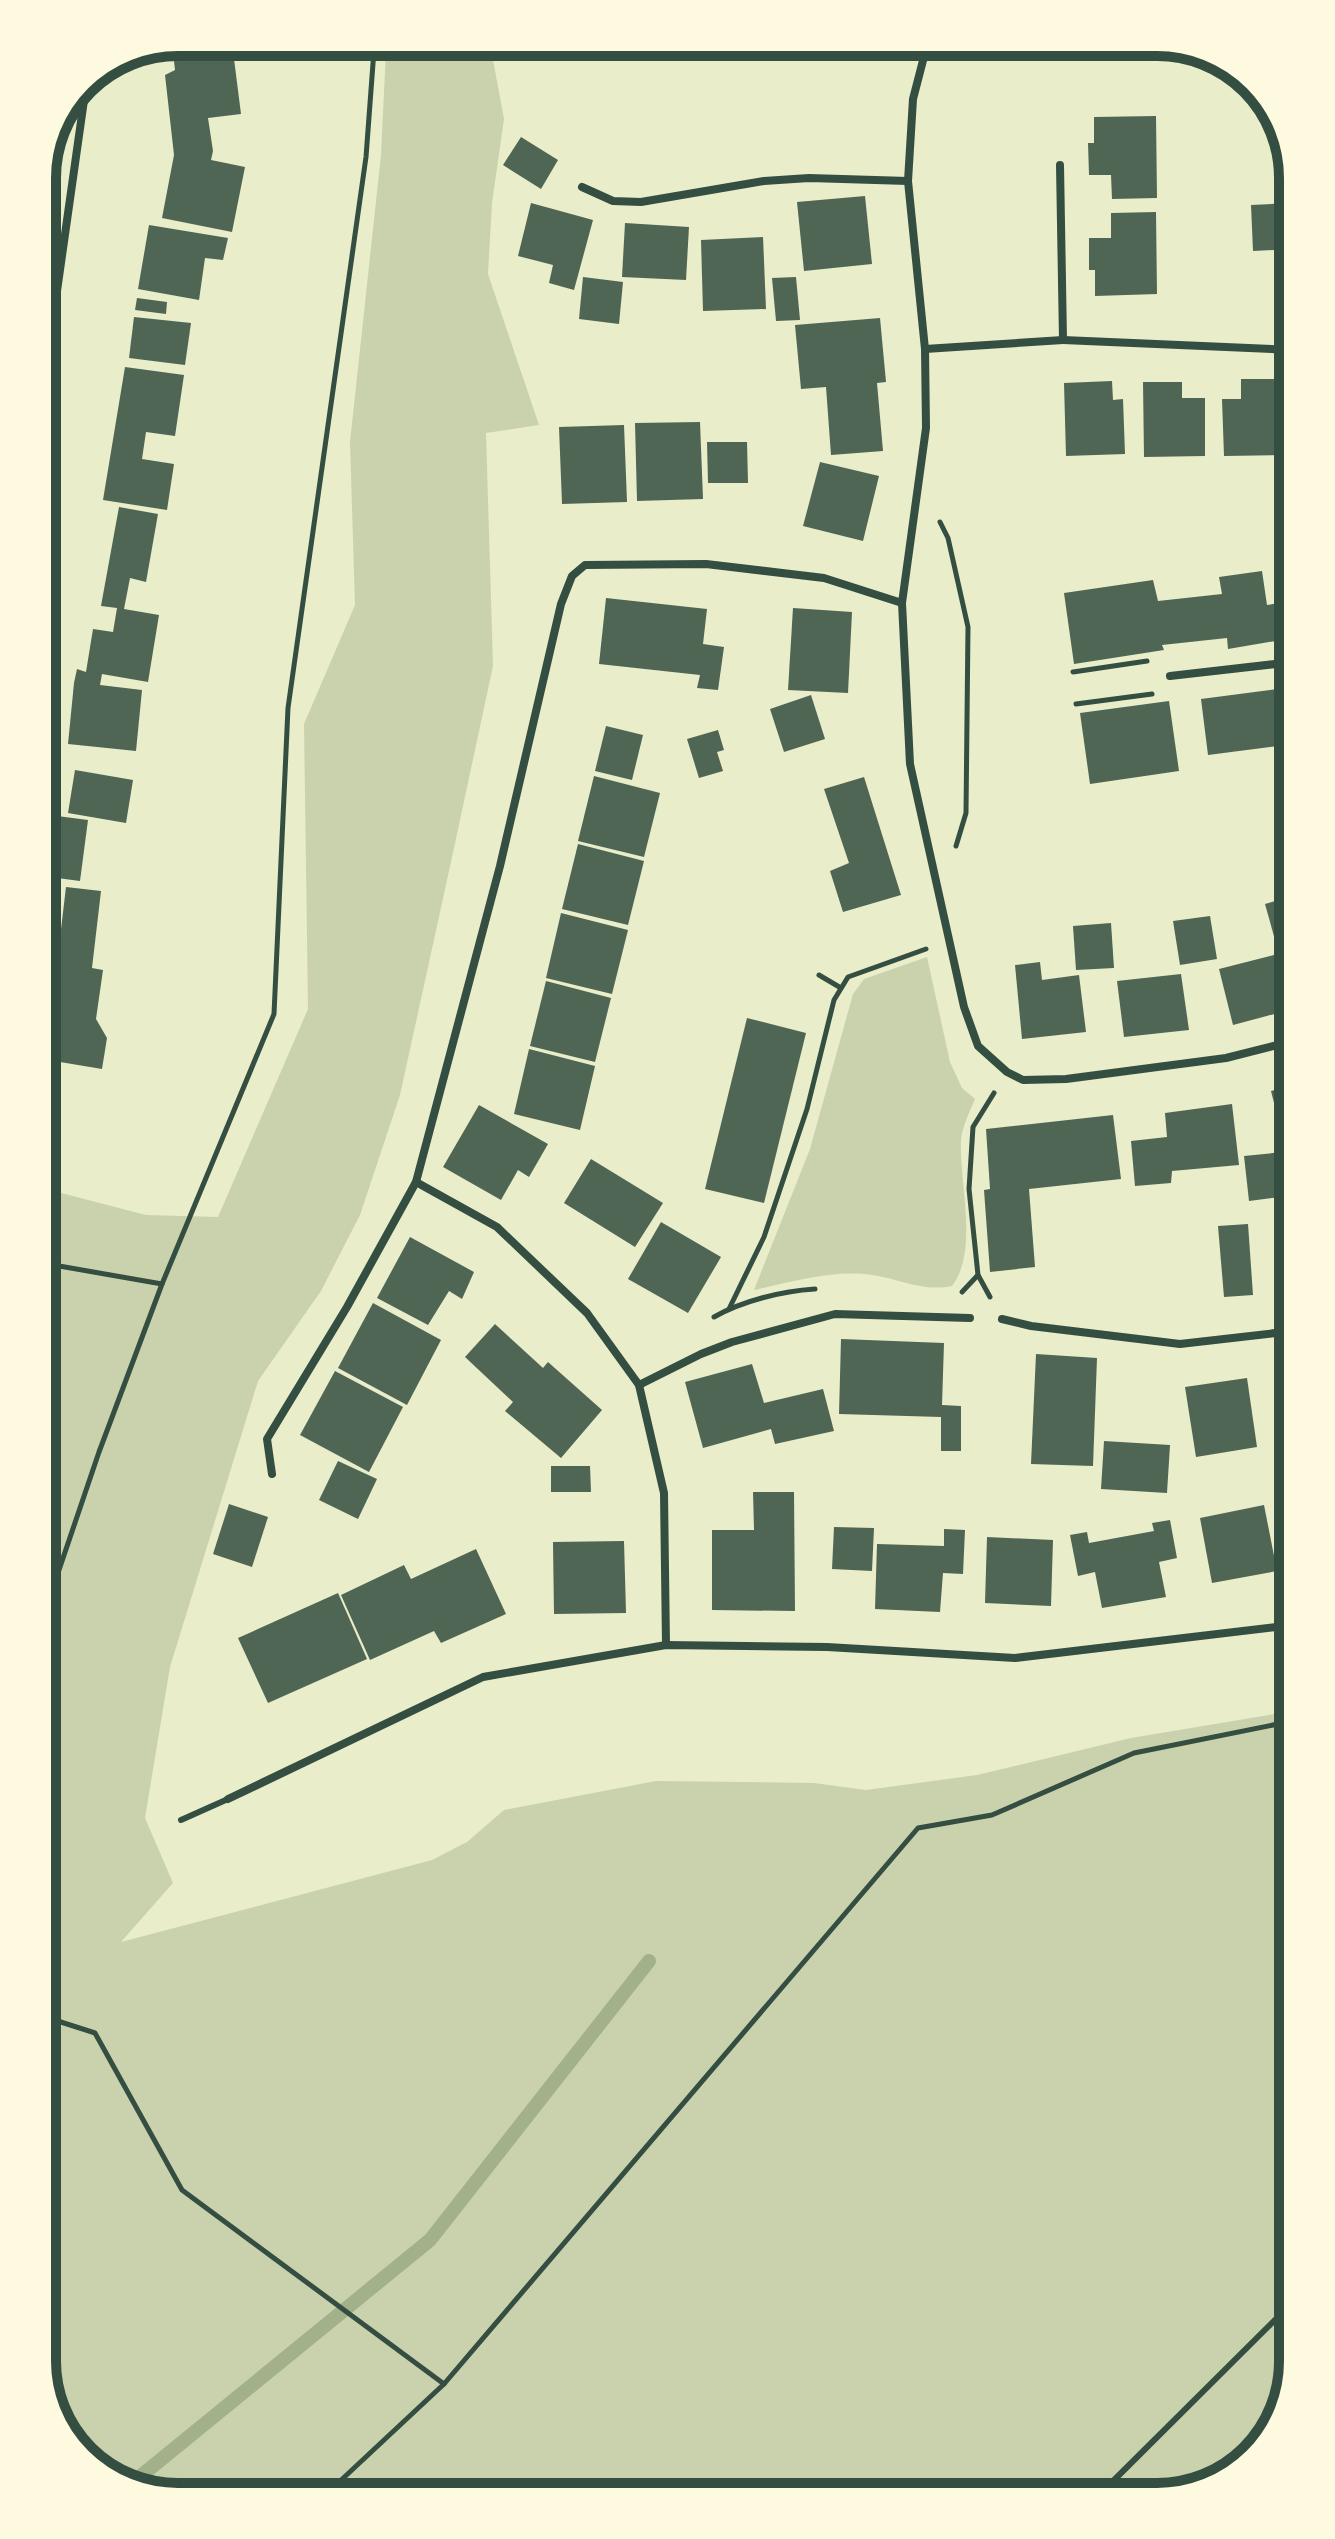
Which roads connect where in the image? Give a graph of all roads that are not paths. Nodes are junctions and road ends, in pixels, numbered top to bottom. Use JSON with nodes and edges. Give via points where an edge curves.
{"nodes":[{"id":1,"x":924,"y":56,"type":"edge"},
{"id":2,"x":84,"y":102,"type":"edge"},
{"id":3,"x":1060,"y":165,"type":"dead end"},
{"id":4,"x":908,"y":181,"type":"junction"},
{"id":5,"x":582,"y":187,"type":"dead end"},
{"id":6,"x":56,"y":298,"type":"edge"},
{"id":7,"x":1063,"y":340,"type":"junction"},
{"id":8,"x":925,"y":349,"type":"junction"},
{"id":9,"x":1279,"y":349,"type":"edge"},
{"id":10,"x":902,"y":603,"type":"junction"},
{"id":11,"x":1279,"y":664,"type":"edge"},
{"id":12,"x":1170,"y":676,"type":"road end"},
{"id":13,"x":1279,"y":1045,"type":"edge"},
{"id":14,"x":416,"y":1182,"type":"junction"},
{"id":15,"x":970,"y":1318,"type":"dead end"},
{"id":16,"x":1002,"y":1319,"type":"dead end"},
{"id":17,"x":1279,"y":1333,"type":"edge"},
{"id":18,"x":639,"y":1385,"type":"junction"},
{"id":19,"x":272,"y":1474,"type":"dead end"},
{"id":20,"x":1279,"y":1627,"type":"edge"},
{"id":21,"x":666,"y":1645,"type":"junction"},
{"id":22,"x":228,"y":1799,"type":"joint"},
{"id":23,"x":181,"y":1820,"type":"dead end"},
{"id":24,"x":1279,"y":2316,"type":"edge"},
{"id":25,"x":1111,"y":2483,"type":"edge"}],
"edges":[{"from":1,"to":4,"type":"street","via":[[913,99]]},
{"from":2,"to":6,"type":"street"},
{"from":3,"to":7,"type":"street"},
{"from":4,"to":5,"type":"street","via":[[764,181],[641,202],[613,201]]},
{"from":4,"to":8,"type":"street"},
{"from":7,"to":8,"type":"street"},
{"from":7,"to":9,"type":"street"},
{"from":8,"to":10,"type":"street","via":[[926,428]]},
{"from":10,"to":13,"type":"street","via":[[910,764],[964,1007],[978,1046],[1023,1080],[1226,1058]]},
{"from":10,"to":14,"type":"street","via":[[824,578],[706,564],[585,565],[572,576]]},
{"from":11,"to":12,"type":"street"},
{"from":14,"to":18,"type":"street","via":[[497,1227],[587,1313]]},
{"from":14,"to":19,"type":"street","via":[[267,1439]]},
{"from":15,"to":18,"type":"street","via":[[835,1314],[732,1342]]},
{"from":16,"to":17,"type":"street","via":[[1180,1344]]},
{"from":18,"to":21,"type":"street","via":[[664,1493]]},
{"from":20,"to":21,"type":"street","via":[[1015,1658]]},
{"from":21,"to":22,"type":"street","via":[[483,1677]]},
{"from":22,"to":23,"type":"lane"},
{"from":24,"to":25,"type":"lane"}]}
